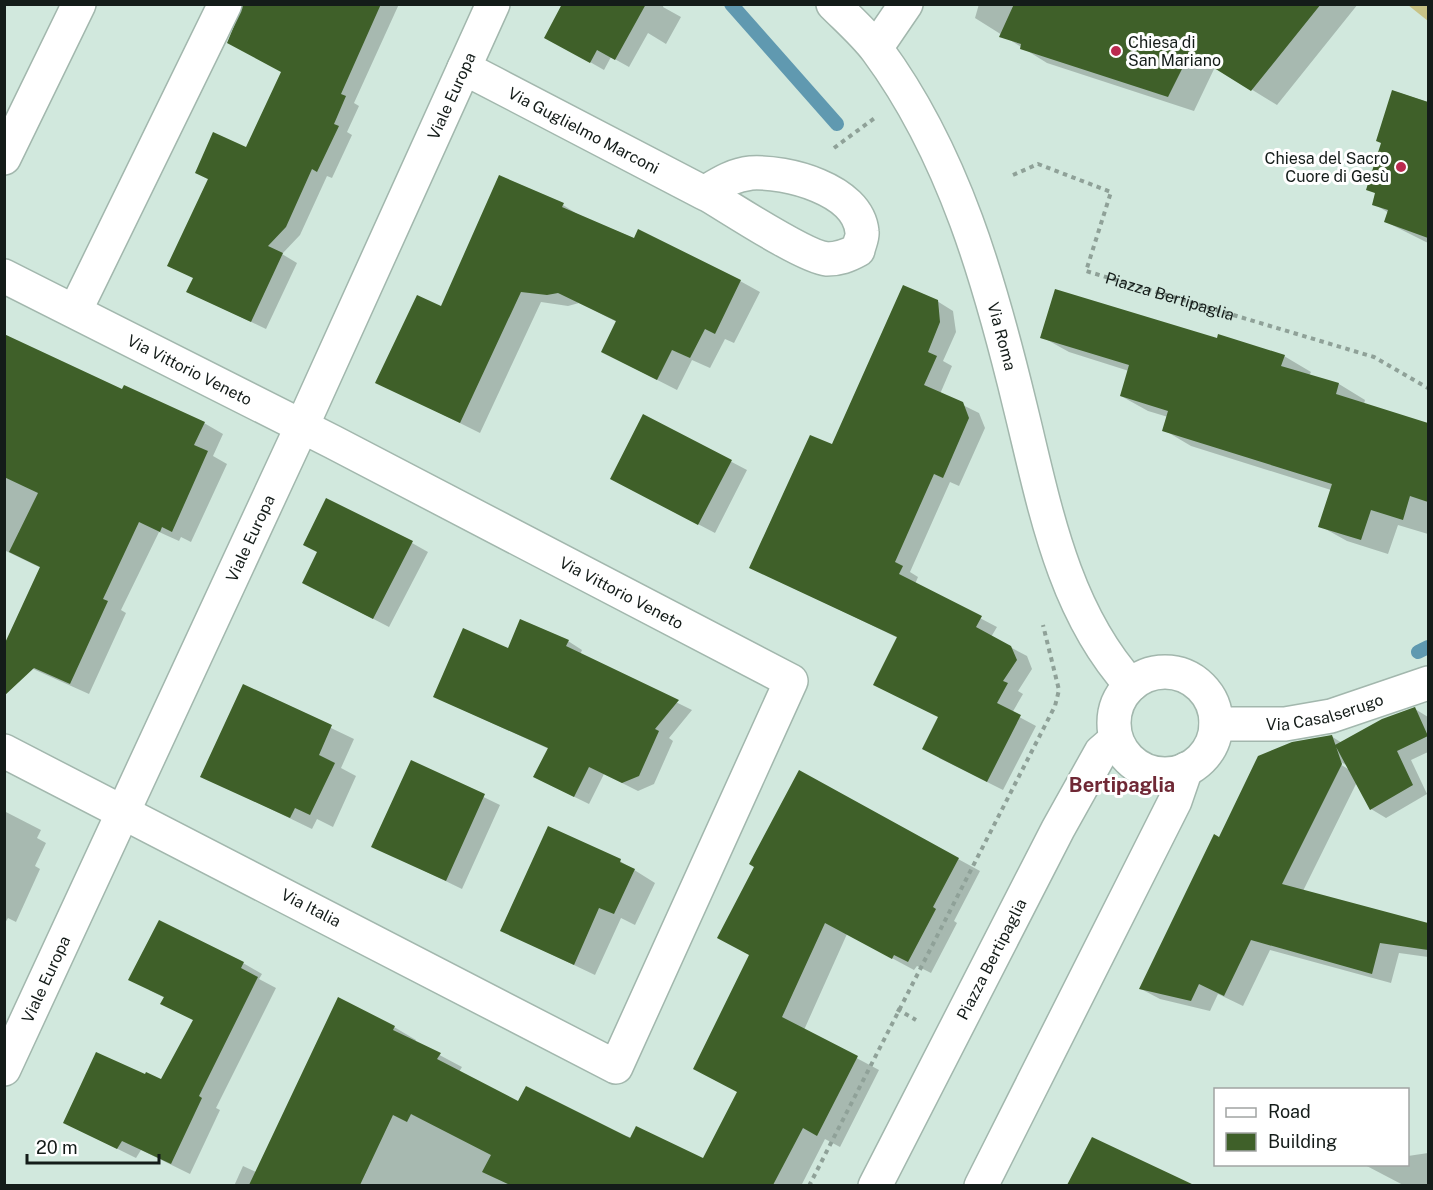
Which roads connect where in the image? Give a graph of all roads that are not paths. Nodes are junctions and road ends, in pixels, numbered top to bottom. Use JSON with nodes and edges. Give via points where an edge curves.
{"nodes":[{"id":1,"x":79,"y":4,"type":"edge"},
{"id":2,"x":225,"y":4,"type":"edge"},
{"id":3,"x":493,"y":4,"type":"edge"},
{"id":4,"x":833,"y":4,"type":"edge"},
{"id":5,"x":906,"y":4,"type":"edge"},
{"id":6,"x":876,"y":48,"type":"junction"},
{"id":7,"x":464,"y":68,"type":"junction"},
{"id":8,"x":4,"y":158,"type":"edge"},
{"id":9,"x":704,"y":193,"type":"junction"},
{"id":10,"x":4,"y":276,"type":"edge"},
{"id":11,"x":75,"y":311,"type":"junction"},
{"id":12,"x":302,"y":426,"type":"junction"},
{"id":13,"x":1428,"y":682,"type":"edge"},
{"id":14,"x":1131,"y":685,"type":"junction"},
{"id":15,"x":1216,"y":724,"type":"junction"},
{"id":16,"x":1116,"y":739,"type":"junction"},
{"id":17,"x":4,"y":751,"type":"edge"},
{"id":18,"x":1186,"y":769,"type":"junction"},
{"id":19,"x":125,"y":812,"type":"junction"},
{"id":20,"x":616,"y":1067,"type":"joint"},
{"id":21,"x":4,"y":1070,"type":"edge"},
{"id":22,"x":875,"y":1185,"type":"edge"},
{"id":23,"x":981,"y":1185,"type":"edge"}],
"edges":[{"from":1,"to":8,"type":"street"},
{"from":2,"to":11,"type":"street"},
{"from":3,"to":7,"type":"street","name":"Viale Europa"},
{"from":4,"to":6,"type":"street","name":"Via Roma"},
{"from":5,"to":6,"type":"street"},
{"from":6,"to":14,"type":"street","name":"Via Roma","via":[[912,102],[958,198],[1003,337],[1055,544],[1078,604],[1110,662]]},
{"from":7,"to":9,"type":"street","name":"Via Guglielmo Marconi"},
{"from":7,"to":12,"type":"street","name":"Viale Europa"},
{"from":9,"to":9,"type":"street","name":"Via Guglielmo Marconi","via":[[824,259],[844,258],[858,250],[863,233],[857,214],[831,191],[809,182],[751,173],[730,177]]},
{"from":10,"to":11,"type":"street","name":"Via Vittorio Veneto"},
{"from":11,"to":12,"type":"street","name":"Via Vittorio Veneto"},
{"from":12,"to":19,"type":"street","name":"Viale Europa"},
{"from":12,"to":20,"type":"street","name":"Via Vittorio Veneto","via":[[791,681]]},
{"from":13,"to":15,"type":"street","name":"Via Casalserugo","via":[[1331,716],[1285,724]]},
{"from":14,"to":15,"type":"street","via":[[1158,673],[1187,678],[1208,696]]},
{"from":14,"to":16,"type":"street","via":[[1116,709]]},
{"from":15,"to":18,"type":"street","via":[[1207,751]]},
{"from":16,"to":18,"type":"street","via":[[1122,752],[1144,770],[1158,774]]},
{"from":16,"to":22,"type":"street","name":"Piazza Bertipaglia","via":[[1101,752],[1058,829]]},
{"from":17,"to":19,"type":"street","name":"Via Italia"},
{"from":18,"to":23,"type":"street","via":[[1166,820]]},
{"from":19,"to":20,"type":"street","name":"Via Italia"},
{"from":19,"to":21,"type":"street","name":"Viale Europa"}]}
